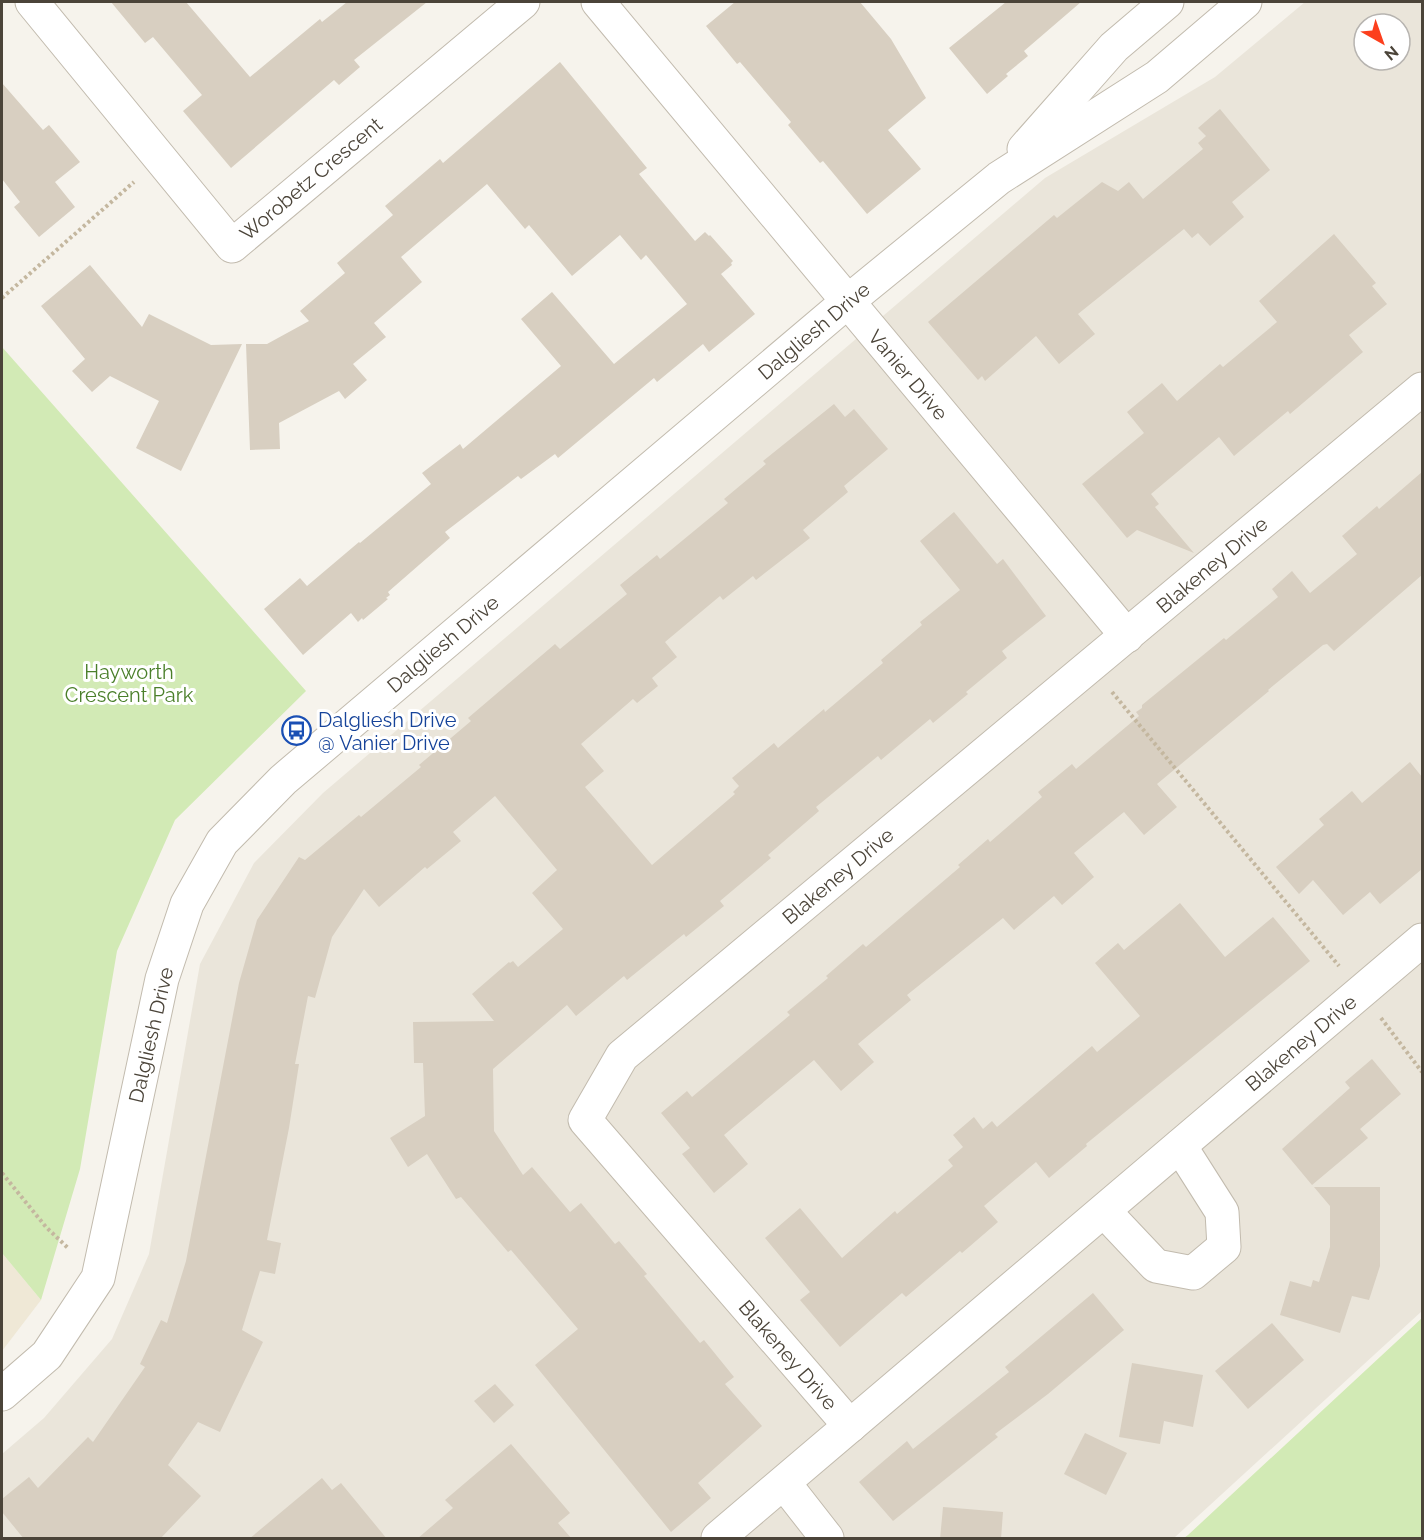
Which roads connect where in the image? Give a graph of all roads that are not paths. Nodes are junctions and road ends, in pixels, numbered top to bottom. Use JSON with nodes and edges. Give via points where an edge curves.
{"nodes":[{"id":1,"x":32,"y":2,"type":"edge"},
{"id":2,"x":523,"y":2,"type":"edge"},
{"id":3,"x":598,"y":2,"type":"edge"},
{"id":4,"x":1167,"y":2,"type":"edge"},
{"id":5,"x":1245,"y":2,"type":"edge"},
{"id":6,"x":999,"y":178,"type":"junction"},
{"id":7,"x":847,"y":302,"type":"junction"},
{"id":8,"x":1422,"y":389,"type":"edge"},
{"id":9,"x":1127,"y":636,"type":"junction"},
{"id":10,"x":1422,"y":940,"type":"edge"},
{"id":11,"x":1180,"y":1146,"type":"junction"},
{"id":12,"x":1104,"y":1210,"type":"junction"},
{"id":13,"x":2,"y":1394,"type":"edge"},
{"id":14,"x":850,"y":1426,"type":"junction"},
{"id":15,"x":783,"y":1483,"type":"junction"},
{"id":16,"x":718,"y":1539,"type":"edge"},
{"id":17,"x":827,"y":1539,"type":"edge"}],
"edges":[{"from":1,"to":2,"type":"street","name":"Worobetz Crescent","via":[[231,246]]},
{"from":3,"to":7,"type":"street","name":"Vanier Drive"},
{"from":4,"to":6,"type":"street","name":"Dalgliesh Drive","via":[[1114,47]]},
{"from":5,"to":6,"type":"street","name":"Dalgliesh Drive","via":[[1156,77]]},
{"from":6,"to":7,"type":"street","name":"Dalgliesh Drive"},
{"from":7,"to":9,"type":"street","name":"Vanier Drive"},
{"from":7,"to":13,"type":"street","name":"Dalgliesh Drive","via":[[283,780],[222,843],[187,904],[162,979],[98,1278],[47,1356]]},
{"from":8,"to":9,"type":"street","name":"Blakeney Drive"},
{"from":9,"to":14,"type":"street","name":"Blakeney Drive","via":[[622,1056],[585,1120]]},
{"from":10,"to":11,"type":"street","name":"Blakeney Drive"},
{"from":11,"to":12,"type":"street","name":"Blakeney Drive"},
{"from":11,"to":12,"type":"street","via":[[1222,1212],[1224,1247],[1193,1273],[1156,1266]]},
{"from":12,"to":14,"type":"street","name":"Blakeney Drive"},
{"from":14,"to":15,"type":"street","name":"Blakeney Drive"},
{"from":15,"to":16,"type":"street","name":"Blakeney Drive"},
{"from":15,"to":17,"type":"street"}]}
